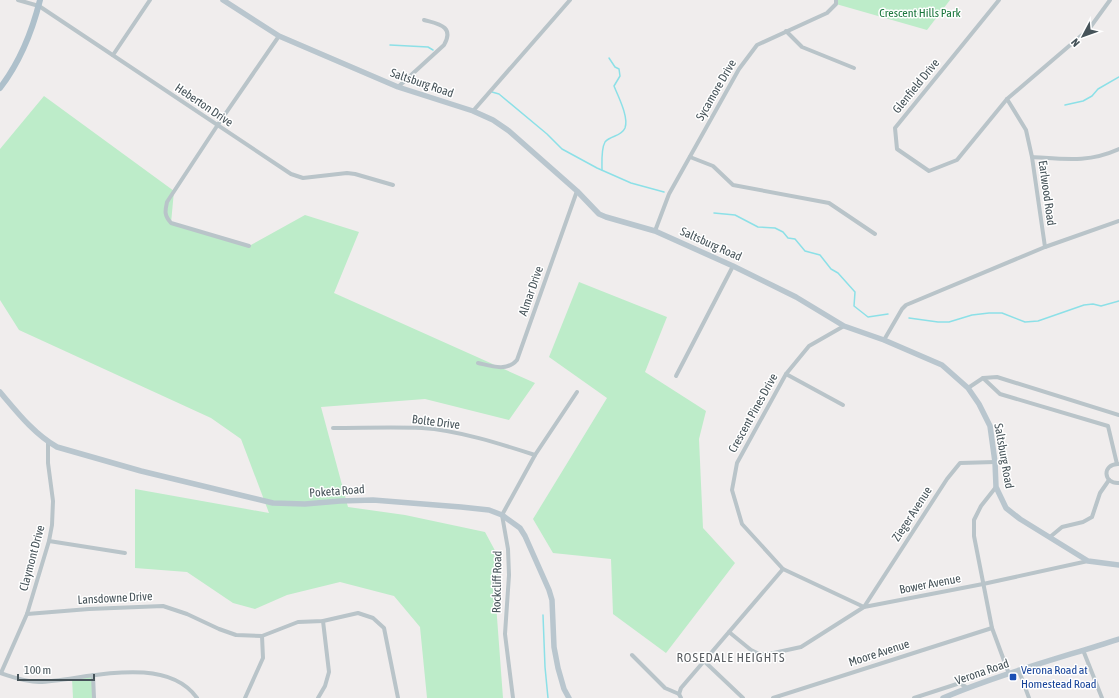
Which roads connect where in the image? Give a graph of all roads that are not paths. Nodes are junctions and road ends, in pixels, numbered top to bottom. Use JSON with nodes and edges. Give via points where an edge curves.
{"nodes":[{"id":1,"x":18,"y":0,"type":"edge"},
{"id":2,"x":150,"y":0,"type":"edge"},
{"id":3,"x":223,"y":0,"type":"edge"},
{"id":4,"x":570,"y":0,"type":"edge"},
{"id":5,"x":836,"y":0,"type":"edge"},
{"id":6,"x":999,"y":0,"type":"edge"},
{"id":7,"x":1110,"y":0,"type":"edge"},
{"id":8,"x":39,"y":3,"type":"edge"},
{"id":9,"x":424,"y":20,"type":"dead end"},
{"id":10,"x":786,"y":31,"type":"junction"},
{"id":11,"x":279,"y":36,"type":"junction"},
{"id":12,"x":113,"y":55,"type":"junction"},
{"id":13,"x":854,"y":68,"type":"dead end"},
{"id":14,"x":398,"y":87,"type":"junction"},
{"id":15,"x":0,"y":88,"type":"edge"},
{"id":16,"x":1007,"y":99,"type":"junction"},
{"id":17,"x":473,"y":112,"type":"junction"},
{"id":18,"x":217,"y":126,"type":"junction"},
{"id":19,"x":1119,"y":149,"type":"edge"},
{"id":20,"x":690,"y":157,"type":"junction"},
{"id":21,"x":1032,"y":157,"type":"junction"},
{"id":22,"x":393,"y":185,"type":"dead end"},
{"id":23,"x":577,"y":191,"type":"junction"},
{"id":24,"x":1119,"y":221,"type":"edge"},
{"id":25,"x":656,"y":232,"type":"junction"},
{"id":26,"x":875,"y":234,"type":"dead end"},
{"id":27,"x":249,"y":246,"type":"dead end"},
{"id":28,"x":1045,"y":247,"type":"junction"},
{"id":29,"x":734,"y":266,"type":"junction"},
{"id":30,"x":844,"y":326,"type":"junction"},
{"id":31,"x":884,"y":340,"type":"junction"},
{"id":32,"x":478,"y":363,"type":"dead end"},
{"id":33,"x":786,"y":374,"type":"junction"},
{"id":34,"x":676,"y":376,"type":"dead end"},
{"id":35,"x":983,"y":378,"type":"junction"},
{"id":36,"x":968,"y":388,"type":"junction"},
{"id":37,"x":0,"y":392,"type":"edge"},
{"id":38,"x":577,"y":392,"type":"dead end"},
{"id":39,"x":843,"y":405,"type":"dead end"},
{"id":40,"x":1119,"y":415,"type":"edge"},
{"id":41,"x":332,"y":428,"type":"dead end"},
{"id":42,"x":48,"y":442,"type":"junction"},
{"id":43,"x":535,"y":455,"type":"junction"},
{"id":44,"x":995,"y":462,"type":"junction"},
{"id":45,"x":1118,"y":464,"type":"edge"},
{"id":46,"x":1109,"y":480,"type":"junction"},
{"id":47,"x":1119,"y":483,"type":"edge"},
{"id":48,"x":996,"y":487,"type":"junction"},
{"id":49,"x":502,"y":515,"type":"junction"},
{"id":50,"x":1050,"y":537,"type":"junction"},
{"id":51,"x":49,"y":541,"type":"junction"},
{"id":52,"x":125,"y":553,"type":"dead end"},
{"id":53,"x":1088,"y":561,"type":"junction"},
{"id":54,"x":1119,"y":565,"type":"edge"},
{"id":55,"x":783,"y":569,"type":"junction"},
{"id":56,"x":982,"y":584,"type":"junction"},
{"id":57,"x":864,"y":607,"type":"junction"},
{"id":58,"x":27,"y":614,"type":"junction"},
{"id":59,"x":323,"y":621,"type":"junction"},
{"id":60,"x":992,"y":628,"type":"junction"},
{"id":61,"x":729,"y":632,"type":"junction"},
{"id":62,"x":262,"y":636,"type":"junction"},
{"id":63,"x":1119,"y":639,"type":"edge"},
{"id":64,"x":1083,"y":650,"type":"junction"},
{"id":65,"x":632,"y":656,"type":"dead end"},
{"id":66,"x":704,"y":662,"type":"junction"},
{"id":67,"x":1019,"y":671,"type":"junction"},
{"id":68,"x":0,"y":673,"type":"edge"},
{"id":69,"x":1009,"y":674,"type":"junction"},
{"id":70,"x":93,"y":675,"type":"junction"},
{"id":71,"x":967,"y":688,"type":"junction"},
{"id":72,"x":680,"y":696,"type":"edge"},
{"id":73,"x":94,"y":698,"type":"edge"},
{"id":74,"x":197,"y":698,"type":"edge"},
{"id":75,"x":245,"y":698,"type":"edge"},
{"id":76,"x":318,"y":698,"type":"edge"},
{"id":77,"x":398,"y":698,"type":"edge"},
{"id":78,"x":513,"y":698,"type":"edge"},
{"id":79,"x":569,"y":698,"type":"edge"},
{"id":80,"x":743,"y":698,"type":"edge"},
{"id":81,"x":773,"y":698,"type":"edge"},
{"id":82,"x":914,"y":698,"type":"edge"},
{"id":83,"x":943,"y":698,"type":"edge"},
{"id":84,"x":1029,"y":698,"type":"edge"},
{"id":85,"x":1102,"y":698,"type":"edge"}],
"edges":[{"from":1,"to":8,"type":"street","name":"Heberton Drive"},
{"from":2,"to":12,"type":"street"},
{"from":3,"to":11,"type":"main road","name":"Saltsburg Road"},
{"from":4,"to":17,"type":"street"},
{"from":5,"to":10,"type":"street","name":"Sycamore Drive","via":[[836,4],[827,13]]},
{"from":6,"to":16,"type":"street","name":"Glenfield Drive","via":[[895,128],[897,149],[929,171],[956,160]]},
{"from":7,"to":16,"type":"street","via":[[1089,29]]},
{"from":8,"to":12,"type":"street","name":"Heberton Drive"},
{"from":8,"to":15,"type":"main road","via":[[26,45]]},
{"from":9,"to":14,"type":"street","via":[[445,28],[447,40]]},
{"from":10,"to":13,"type":"street","via":[[802,48]]},
{"from":10,"to":20,"type":"street","name":"Sycamore Drive","via":[[757,45],[738,69]]},
{"from":11,"to":14,"type":"main road","name":"Saltsburg Road"},
{"from":11,"to":18,"type":"street"},
{"from":12,"to":18,"type":"street","name":"Heberton Drive"},
{"from":14,"to":17,"type":"main road","name":"Saltsburg Road"},
{"from":16,"to":21,"type":"street","name":"Earlwood Road","via":[[1026,130]]},
{"from":17,"to":23,"type":"main road","name":"Saltsburg Road","via":[[493,120],[509,131]]},
{"from":18,"to":22,"type":"street","name":"Heberton Drive","via":[[291,174],[303,178],[347,173]]},
{"from":18,"to":27,"type":"street","via":[[167,202],[166,218],[171,223]]},
{"from":19,"to":21,"type":"street","via":[[1084,160]]},
{"from":20,"to":25,"type":"street","name":"Sycamore Drive","via":[[669,194]]},
{"from":20,"to":26,"type":"street","via":[[713,166],[733,184],[829,203]]},
{"from":21,"to":28,"type":"street","name":"Earlwood Road"},
{"from":23,"to":25,"type":"main road","name":"Saltsburg Road","via":[[599,214]]},
{"from":23,"to":32,"type":"street","name":"Almar Drive","via":[[517,360],[511,365],[501,367]]},
{"from":24,"to":28,"type":"street"},
{"from":25,"to":29,"type":"main road","name":"Saltsburg Road"},
{"from":28,"to":31,"type":"street","via":[[906,306]]},
{"from":29,"to":30,"type":"main road","name":"Saltsburg Road","via":[[796,297]]},
{"from":29,"to":34,"type":"street"},
{"from":30,"to":31,"type":"main road","name":"Saltsburg Road"},
{"from":30,"to":33,"type":"street","name":"Crescent Pines Drive","via":[[808,346]]},
{"from":31,"to":36,"type":"main road","name":"Saltsburg Road","via":[[942,365]]},
{"from":33,"to":39,"type":"street"},
{"from":33,"to":55,"type":"street","name":"Crescent Pines Drive","via":[[737,463],[732,490],[742,524]]},
{"from":35,"to":36,"type":"street"},
{"from":35,"to":40,"type":"street","via":[[997,377]]},
{"from":35,"to":45,"type":"street","via":[[1000,394],[1108,426]]},
{"from":36,"to":44,"type":"main road","name":"Saltsburg Road","via":[[990,426]]},
{"from":37,"to":42,"type":"main road","name":"Poketa Road"},
{"from":38,"to":43,"type":"street"},
{"from":41,"to":43,"type":"street","name":"Bolte Drive","via":[[422,428],[500,444]]},
{"from":42,"to":49,"type":"main road","name":"Poketa Road","via":[[111,463],[273,503],[373,500],[489,510]]},
{"from":42,"to":51,"type":"street","name":"Claymont Drive","via":[[53,501]]},
{"from":43,"to":49,"type":"street"},
{"from":44,"to":48,"type":"main road","name":"Saltsburg Road"},
{"from":44,"to":57,"type":"street","name":"Zieger Avenue","via":[[960,463]]},
{"from":45,"to":46,"type":"street","via":[[1110,465],[1108,468],[1106,474]]},
{"from":46,"to":47,"type":"street"},
{"from":46,"to":50,"type":"street","via":[[1100,493],[1092,517],[1062,527]]},
{"from":48,"to":50,"type":"main road","name":"Saltsburg Road","via":[[1006,508]]},
{"from":48,"to":56,"type":"street","via":[[974,520]]},
{"from":49,"to":78,"type":"street","name":"Rockcliff Road","via":[[508,549],[509,575],[505,634]]},
{"from":49,"to":79,"type":"main road","name":"Poketa Road","via":[[520,528],[549,590],[552,600],[554,647],[564,689]]},
{"from":50,"to":53,"type":"main road","name":"Saltsburg Road"},
{"from":51,"to":52,"type":"street"},
{"from":51,"to":58,"type":"street","name":"Claymont Drive"},
{"from":53,"to":54,"type":"main road","name":"Saltsburg Road"},
{"from":53,"to":56,"type":"street","name":"Bower Avenue"},
{"from":55,"to":57,"type":"street"},
{"from":55,"to":61,"type":"street"},
{"from":56,"to":57,"type":"street","name":"Bower Avenue"},
{"from":56,"to":60,"type":"street"},
{"from":57,"to":61,"type":"street","via":[[801,647],[769,654],[759,654],[751,650]]},
{"from":58,"to":62,"type":"street","name":"Lansdowne Drive","via":[[162,606],[236,635]]},
{"from":58,"to":68,"type":"street","name":"Claymont Drive"},
{"from":59,"to":62,"type":"street","name":"Lansdowne Drive","via":[[298,622]]},
{"from":59,"to":76,"type":"street","via":[[329,672]]},
{"from":59,"to":77,"type":"street","name":"Lansdowne Drive","via":[[358,613],[373,618],[384,628]]},
{"from":60,"to":69,"type":"street"},
{"from":60,"to":81,"type":"street","name":"Moore Avenue"},
{"from":61,"to":66,"type":"street"},
{"from":62,"to":75,"type":"street","via":[[263,658]]},
{"from":63,"to":64,"type":"main road","name":"Verona Road"},
{"from":64,"to":67,"type":"main road","name":"Verona Road"},
{"from":64,"to":85,"type":"street"},
{"from":65,"to":72,"type":"street","via":[[665,688]]},
{"from":66,"to":72,"type":"street","via":[[681,688]]},
{"from":66,"to":80,"type":"street"},
{"from":67,"to":69,"type":"main road","name":"Verona Road"},
{"from":67,"to":84,"type":"street"},
{"from":68,"to":70,"type":"street","via":[[38,682]]},
{"from":69,"to":71,"type":"main road","name":"Verona Road"},
{"from":70,"to":73,"type":"street"},
{"from":70,"to":74,"type":"street","via":[[148,672],[168,676],[190,689]]},
{"from":71,"to":82,"type":"street","via":[[960,684]]},
{"from":71,"to":83,"type":"main road","name":"Verona Road"}]}
